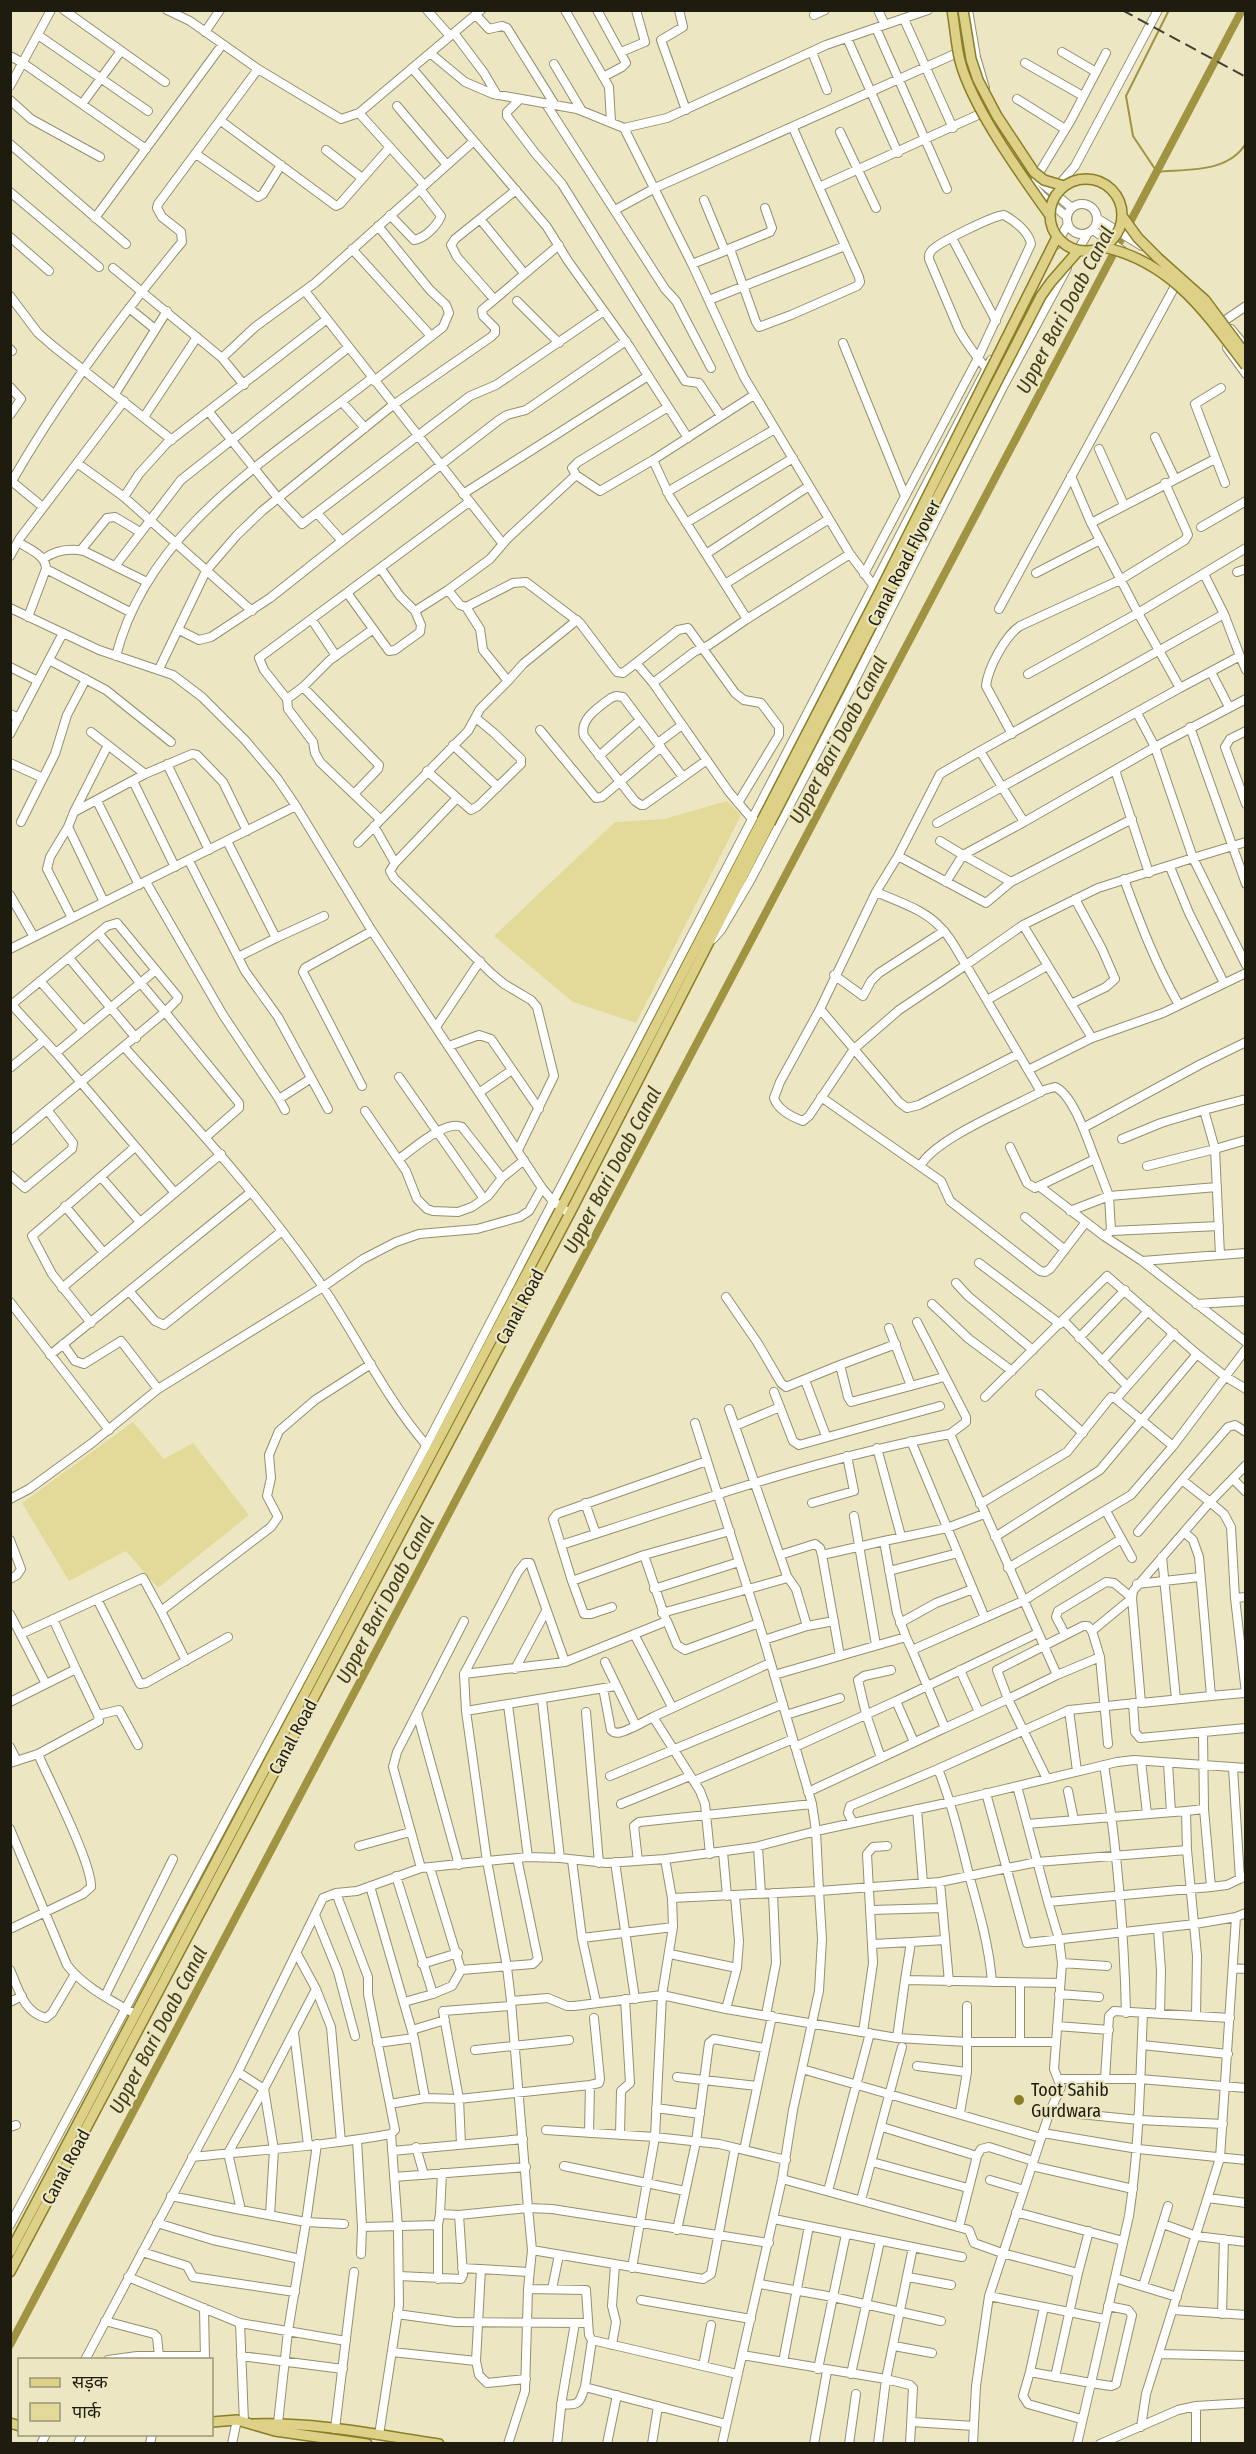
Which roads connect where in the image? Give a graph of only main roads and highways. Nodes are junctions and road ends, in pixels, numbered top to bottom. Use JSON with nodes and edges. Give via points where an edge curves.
{"nodes":[{"id":1,"x":950,"y":10,"type":"edge"},
{"id":2,"x":963,"y":10,"type":"edge"},
{"id":3,"x":1064,"y":186,"type":"junction"},
{"id":4,"x":1049,"y":214,"type":"junction"},
{"id":5,"x":1122,"y":216,"type":"junction"},
{"id":6,"x":1057,"y":237,"type":"junction"},
{"id":7,"x":1103,"y":247,"type":"junction"},
{"id":8,"x":1078,"y":250,"type":"junction"},
{"id":9,"x":1245,"y":355,"type":"edge"},
{"id":10,"x":1245,"y":366,"type":"edge"},
{"id":11,"x":766,"y":821,"type":"junction"},
{"id":12,"x":704,"y":942,"type":"junction"},
{"id":13,"x":433,"y":1451,"type":"junction"},
{"id":14,"x":10,"y":2253,"type":"edge"},
{"id":15,"x":10,"y":2272,"type":"edge"},
{"id":16,"x":213,"y":2422,"type":"edge"},
{"id":17,"x":245,"y":2422,"type":"junction"},
{"id":18,"x":367,"y":2444,"type":"edge"},
{"id":19,"x":439,"y":2444,"type":"edge"}],
"edges":[{"from":1,"to":4,"type":"main road","bridge":true,"via":[[968,85]]},
{"from":2,"to":3,"type":"main road","bridge":true,"via":[[971,59],[997,116],[1034,172],[1044,180]]},
{"from":3,"to":4,"type":"main road","bridge":true,"via":[[1055,196]]},
{"from":3,"to":5,"type":"main road","bridge":true,"via":[[1081,179],[1100,181],[1115,192]]},
{"from":4,"to":6,"type":"main road","bridge":true},
{"from":5,"to":7,"type":"main road","bridge":true,"via":[[1117,234]]},
{"from":5,"to":9,"type":"main road","bridge":true,"via":[[1138,238],[1205,300]]},
{"from":6,"to":8,"type":"main road","bridge":true},
{"from":6,"to":11,"type":"main road","name":"Canal Road Flyover","bridge":true},
{"from":7,"to":8,"type":"main road","bridge":true},
{"from":7,"to":10,"type":"main road","bridge":true,"via":[[1132,255],[1176,283],[1202,308]]},
{"from":8,"to":11,"type":"main road","name":"Canal Road Flyover","bridge":true,"via":[[1041,296]]},
{"from":11,"to":12,"type":"main road","name":"Canal Road Flyover"},
{"from":12,"to":13,"type":"main road","name":"Canal Road"},
{"from":12,"to":13,"type":"main road","name":"Canal Road","via":[[570,1213]]},
{"from":13,"to":14,"type":"main road","name":"Canal Road"},
{"from":13,"to":15,"type":"main road","name":"Canal Road"},
{"from":16,"to":17,"type":"main road"},
{"from":17,"to":18,"type":"main road","via":[[275,2431]]},
{"from":17,"to":19,"type":"main road","via":[[335,2429]]}]}
